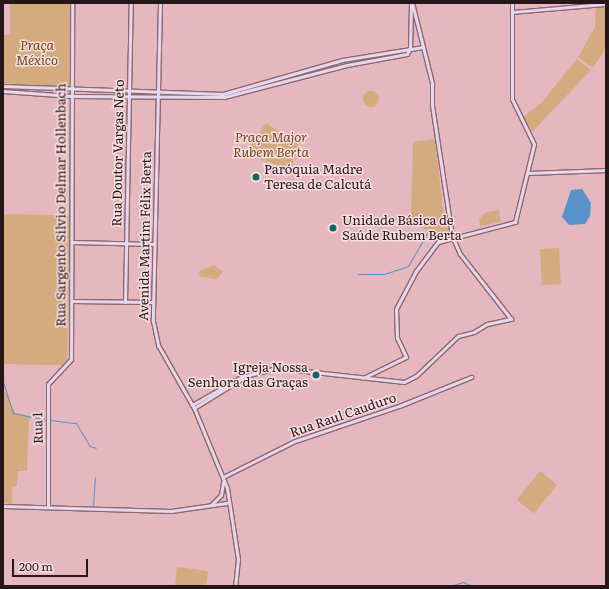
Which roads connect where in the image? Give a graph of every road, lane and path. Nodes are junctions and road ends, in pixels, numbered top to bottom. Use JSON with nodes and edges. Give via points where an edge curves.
{"nodes":[{"id":1,"x":72,"y":3,"type":"edge"},
{"id":2,"x":131,"y":3,"type":"edge"},
{"id":3,"x":160,"y":3,"type":"edge"},
{"id":4,"x":412,"y":3,"type":"edge"},
{"id":5,"x":512,"y":3,"type":"edge"},
{"id":6,"x":606,"y":4,"type":"edge"},
{"id":7,"x":512,"y":12,"type":"junction"},
{"id":8,"x":423,"y":46,"type":"junction"},
{"id":9,"x":410,"y":48,"type":"junction"},
{"id":10,"x":272,"y":80,"type":"junction"},
{"id":11,"x":265,"y":82,"type":"junction"},
{"id":12,"x":274,"y":85,"type":"junction"},
{"id":13,"x":3,"y":86,"type":"edge"},
{"id":14,"x":266,"y":87,"type":"junction"},
{"id":15,"x":3,"y":91,"type":"edge"},
{"id":16,"x":71,"y":91,"type":"junction"},
{"id":17,"x":101,"y":91,"type":"junction"},
{"id":18,"x":129,"y":92,"type":"junction"},
{"id":19,"x":158,"y":93,"type":"junction"},
{"id":20,"x":72,"y":96,"type":"junction"},
{"id":21,"x":100,"y":96,"type":"junction"},
{"id":22,"x":129,"y":97,"type":"junction"},
{"id":23,"x":157,"y":97,"type":"junction"},
{"id":24,"x":606,"y":170,"type":"edge"},
{"id":25,"x":529,"y":173,"type":"junction"},
{"id":26,"x":452,"y":236,"type":"junction"},
{"id":27,"x":73,"y":242,"type":"junction"},
{"id":28,"x":126,"y":243,"type":"junction"},
{"id":29,"x":154,"y":244,"type":"junction"},
{"id":30,"x":72,"y":301,"type":"junction"},
{"id":31,"x":125,"y":302,"type":"junction"},
{"id":32,"x":153,"y":302,"type":"junction"},
{"id":33,"x":71,"y":359,"type":"joint"},
{"id":34,"x":246,"y":376,"type":"junction"},
{"id":35,"x":471,"y":377,"type":"dead end"},
{"id":36,"x":363,"y":378,"type":"junction"},
{"id":37,"x":192,"y":405,"type":"junction"},
{"id":38,"x":194,"y":408,"type":"junction"},
{"id":39,"x":223,"y":477,"type":"junction"},
{"id":40,"x":221,"y":496,"type":"junction"},
{"id":41,"x":229,"y":496,"type":"junction"},
{"id":42,"x":224,"y":503,"type":"junction"},
{"id":43,"x":3,"y":506,"type":"edge"},
{"id":44,"x":209,"y":506,"type":"junction"},
{"id":45,"x":48,"y":507,"type":"junction"},
{"id":46,"x":232,"y":510,"type":"junction"},
{"id":47,"x":235,"y":586,"type":"edge"}],
"edges":[{"from":1,"to":16,"type":"street","name":"Rua Sargento Silvio Delmar Hollenbach"},
{"from":2,"to":18,"type":"street","name":"Rua Doutor Vargas Neto"},
{"from":3,"to":19,"type":"street","name":"Avenida Martim Félix Berta"},
{"from":4,"to":8,"type":"street"},
{"from":4,"to":9,"type":"street"},
{"from":5,"to":7,"type":"street"},
{"from":6,"to":7,"type":"street"},
{"from":7,"to":25,"type":"street","via":[[511,94],[533,139]]},
{"from":8,"to":9,"type":"street"},
{"from":8,"to":26,"type":"street","via":[[432,83],[431,99]]},
{"from":9,"to":10,"type":"street","via":[[342,60]]},
{"from":9,"to":12,"type":"street","via":[[407,54],[347,64]]},
{"from":10,"to":11,"type":"street"},
{"from":10,"to":12,"type":"street"},
{"from":11,"to":14,"type":"street"},
{"from":11,"to":19,"type":"street","via":[[223,94]]},
{"from":12,"to":14,"type":"street"},
{"from":13,"to":16,"type":"street"},
{"from":14,"to":23,"type":"street","via":[[221,98]]},
{"from":15,"to":20,"type":"street"},
{"from":16,"to":17,"type":"street"},
{"from":16,"to":20,"type":"street","name":"Rua Sargento Silvio Delmar Hollenbach"},
{"from":17,"to":18,"type":"street"},
{"from":17,"to":21,"type":"street"},
{"from":18,"to":19,"type":"street"},
{"from":18,"to":22,"type":"street","name":"Rua Doutor Vargas Neto"},
{"from":19,"to":23,"type":"street","name":"Avenida Martim Félix Berta"},
{"from":20,"to":21,"type":"street"},
{"from":20,"to":27,"type":"street","name":"Rua Sargento Silvio Delmar Hollenbach"},
{"from":21,"to":22,"type":"street"},
{"from":22,"to":23,"type":"street"},
{"from":22,"to":28,"type":"street","name":"Rua Doutor Vargas Neto"},
{"from":23,"to":29,"type":"street","name":"Avenida Martim Félix Berta"},
{"from":24,"to":25,"type":"street"},
{"from":25,"to":26,"type":"street","via":[[515,222]]},
{"from":26,"to":36,"type":"street","via":[[438,242],[400,297],[396,309],[396,334],[406,357]]},
{"from":26,"to":36,"type":"street","via":[[460,254],[511,319],[487,324],[458,336],[411,380]]},
{"from":27,"to":28,"type":"street"},
{"from":27,"to":30,"type":"street","name":"Rua Sargento Silvio Delmar Hollenbach"},
{"from":28,"to":29,"type":"street"},
{"from":28,"to":31,"type":"street","name":"Rua Doutor Vargas Neto"},
{"from":29,"to":32,"type":"street","name":"Avenida Martim Félix Berta"},
{"from":30,"to":31,"type":"street"},
{"from":30,"to":33,"type":"street","name":"Rua Sargento Silvio Delmar Hollenbach"},
{"from":31,"to":32,"type":"street"},
{"from":32,"to":37,"type":"street","name":"Avenida Martim Félix Berta","via":[[158,345]]},
{"from":33,"to":45,"type":"street","name":"Rua 1","via":[[48,384]]},
{"from":34,"to":36,"type":"street","via":[[278,368]]},
{"from":34,"to":37,"type":"street"},
{"from":34,"to":38,"type":"street"},
{"from":35,"to":39,"type":"street","name":"Rua Raul Cauduro","via":[[399,406],[286,445]]},
{"from":37,"to":38,"type":"street","name":"Avenida Martim Félix Berta"},
{"from":38,"to":39,"type":"street","name":"Avenida Martim Félix Berta"},
{"from":39,"to":40,"type":"street","name":"Avenida Martim Félix Berta"},
{"from":39,"to":41,"type":"street","name":"Avenida Martim Félix Berta"},
{"from":40,"to":41,"type":"street"},
{"from":40,"to":42,"type":"street"},
{"from":40,"to":44,"type":"street"},
{"from":41,"to":42,"type":"street"},
{"from":41,"to":46,"type":"street","name":"Avenida Martim Félix Berta"},
{"from":42,"to":44,"type":"street"},
{"from":42,"to":46,"type":"street"},
{"from":43,"to":45,"type":"street"},
{"from":44,"to":45,"type":"street","via":[[171,511]]},
{"from":46,"to":47,"type":"street","name":"Avenida Martim Félix Berta","via":[[238,559]]}]}
